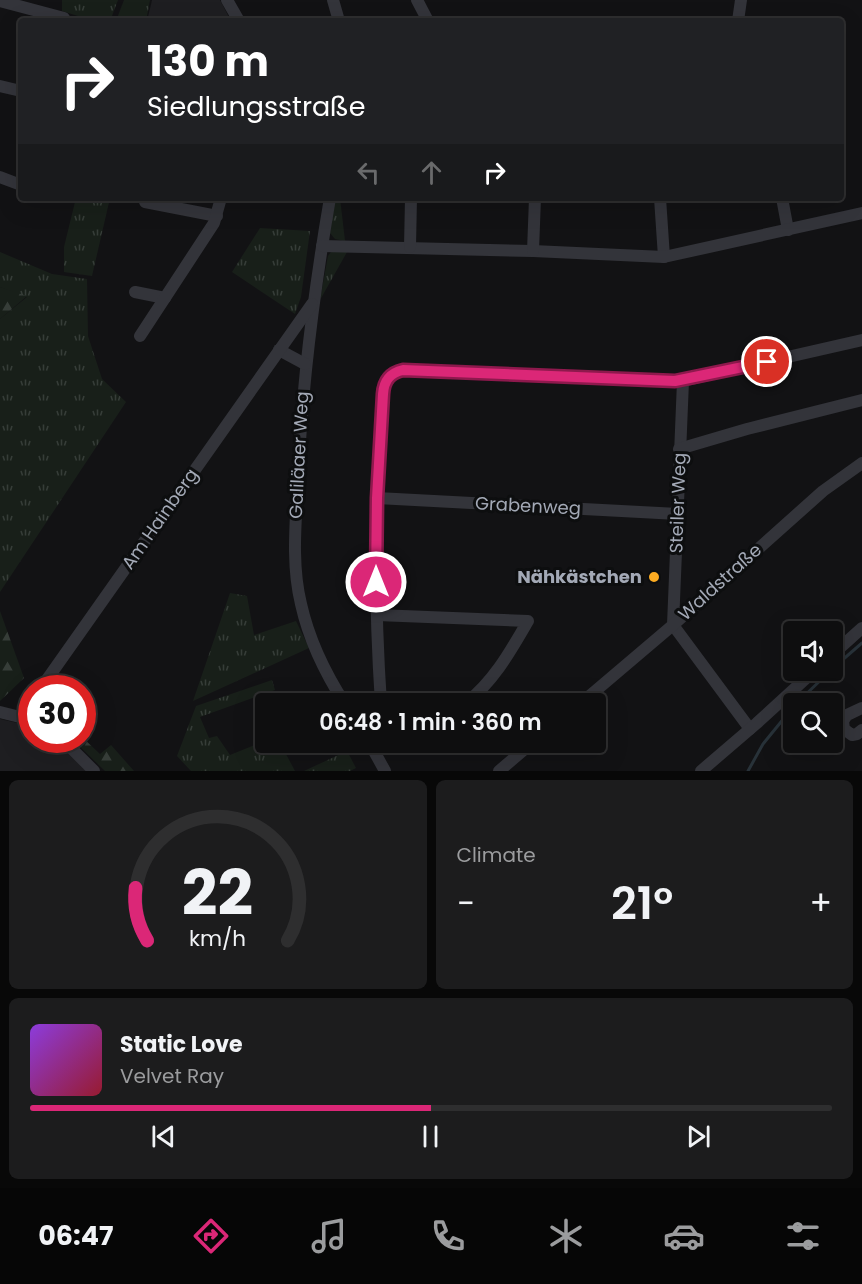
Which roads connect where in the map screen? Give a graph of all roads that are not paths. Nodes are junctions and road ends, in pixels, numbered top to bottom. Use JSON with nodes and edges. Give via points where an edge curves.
{"nodes":[{"id":1,"x":227,"y":0,"type":"edge"},
{"id":2,"x":333,"y":0,"type":"edge"},
{"id":3,"x":417,"y":0,"type":"edge"},
{"id":4,"x":741,"y":0,"type":"edge"},
{"id":5,"x":0,"y":1,"type":"edge"},
{"id":6,"x":64,"y":18,"type":"dead end"},
{"id":7,"x":237,"y":18,"type":"edge"},
{"id":8,"x":338,"y":18,"type":"edge"},
{"id":9,"x":426,"y":18,"type":"edge"},
{"id":10,"x":738,"y":18,"type":"edge"},
{"id":11,"x":0,"y":86,"type":"edge"},
{"id":12,"x":18,"y":90,"type":"edge"},
{"id":13,"x":0,"y":177,"type":"edge"},
{"id":14,"x":18,"y":183,"type":"edge"},
{"id":15,"x":220,"y":201,"type":"edge"},
{"id":16,"x":330,"y":201,"type":"edge"},
{"id":17,"x":411,"y":201,"type":"edge"},
{"id":18,"x":535,"y":201,"type":"edge"},
{"id":19,"x":660,"y":201,"type":"edge"},
{"id":20,"x":783,"y":201,"type":"edge"},
{"id":21,"x":145,"y":202,"type":"dead end"},
{"id":22,"x":862,"y":213,"type":"edge"},
{"id":23,"x":217,"y":216,"type":"junction"},
{"id":24,"x":788,"y":230,"type":"junction"},
{"id":25,"x":322,"y":246,"type":"junction"},
{"id":26,"x":410,"y":247,"type":"junction"},
{"id":27,"x":533,"y":251,"type":"junction"},
{"id":28,"x":664,"y":257,"type":"junction"},
{"id":29,"x":135,"y":292,"type":"dead end"},
{"id":30,"x":165,"y":298,"type":"junction"},
{"id":31,"x":313,"y":303,"type":"junction"},
{"id":32,"x":140,"y":336,"type":"dead end"},
{"id":33,"x":862,"y":340,"type":"edge"},
{"id":34,"x":279,"y":350,"type":"junction"},
{"id":35,"x":305,"y":364,"type":"junction"},
{"id":36,"x":683,"y":381,"type":"junction"},
{"id":37,"x":862,"y":400,"type":"edge"},
{"id":38,"x":679,"y":449,"type":"junction"},
{"id":39,"x":862,"y":463,"type":"edge"},
{"id":40,"x":377,"y":498,"type":"junction"},
{"id":41,"x":678,"y":514,"type":"junction"},
{"id":42,"x":377,"y":615,"type":"junction"},
{"id":43,"x":673,"y":625,"type":"junction"},
{"id":44,"x":862,"y":628,"type":"edge"},
{"id":45,"x":843,"y":645,"type":"edge"},
{"id":46,"x":50,"y":675,"type":"edge"},
{"id":47,"x":803,"y":681,"type":"edge"},
{"id":48,"x":339,"y":693,"type":"edge"},
{"id":49,"x":381,"y":693,"type":"edge"},
{"id":50,"x":477,"y":693,"type":"edge"},
{"id":51,"x":593,"y":693,"type":"edge"},
{"id":52,"x":862,"y":708,"type":"edge"},
{"id":53,"x":0,"y":712,"type":"edge"},
{"id":54,"x":18,"y":716,"type":"edge"},
{"id":55,"x":750,"y":729,"type":"junction"},
{"id":56,"x":862,"y":730,"type":"edge"},
{"id":57,"x":76,"y":753,"type":"edge"},
{"id":58,"x":378,"y":753,"type":"edge"},
{"id":59,"x":521,"y":753,"type":"edge"},
{"id":60,"x":503,"y":770,"type":"edge"},
{"id":61,"x":94,"y":771,"type":"edge"},
{"id":62,"x":385,"y":771,"type":"edge"},
{"id":63,"x":700,"y":771,"type":"edge"}],
"edges":[{"from":1,"to":7,"type":"street"},
{"from":2,"to":8,"type":"street"},
{"from":3,"to":9,"type":"street"},
{"from":4,"to":10,"type":"street"},
{"from":5,"to":6,"type":"street"},
{"from":11,"to":12,"type":"street"},
{"from":13,"to":14,"type":"street"},
{"from":15,"to":23,"type":"street"},
{"from":16,"to":25,"type":"street","name":"Galiläaer Weg"},
{"from":17,"to":26,"type":"street"},
{"from":18,"to":27,"type":"street"},
{"from":19,"to":28,"type":"street"},
{"from":20,"to":24,"type":"street"},
{"from":21,"to":23,"type":"street"},
{"from":22,"to":24,"type":"street"},
{"from":23,"to":30,"type":"street"},
{"from":24,"to":28,"type":"street"},
{"from":25,"to":26,"type":"street"},
{"from":25,"to":31,"type":"street","name":"Galiläaer Weg"},
{"from":26,"to":27,"type":"street"},
{"from":27,"to":28,"type":"street"},
{"from":29,"to":30,"type":"street"},
{"from":30,"to":32,"type":"street"},
{"from":31,"to":34,"type":"street","name":"Am Hainberg"},
{"from":31,"to":35,"type":"street","name":"Galiläaer Weg"},
{"from":33,"to":36,"type":"street"},
{"from":34,"to":35,"type":"street"},
{"from":34,"to":46,"type":"street","name":"Am Hainberg"},
{"from":35,"to":48,"type":"street","name":"Galiläaer Weg","via":[[295,562],[307,626]]},
{"from":36,"to":38,"type":"street","name":"Steiler Weg"},
{"from":36,"to":40,"type":"street","via":[[403,370],[389,377],[384,385]]},
{"from":37,"to":38,"type":"street"},
{"from":38,"to":41,"type":"street","name":"Steiler Weg"},
{"from":39,"to":43,"type":"street","name":"Waldstraße","via":[[823,491]]},
{"from":40,"to":41,"type":"street","name":"Grabenweg"},
{"from":40,"to":42,"type":"street"},
{"from":41,"to":43,"type":"street","name":"Steiler Weg"},
{"from":42,"to":49,"type":"street"},
{"from":42,"to":50,"type":"street","via":[[528,621],[495,674]]},
{"from":43,"to":51,"type":"street","name":"Waldstraße"},
{"from":43,"to":55,"type":"street"},
{"from":44,"to":45,"type":"street"},
{"from":47,"to":55,"type":"street"},
{"from":52,"to":56,"type":"street","via":[[843,721],[849,734]]},
{"from":53,"to":54,"type":"street"},
{"from":55,"to":63,"type":"street"},
{"from":57,"to":61,"type":"street"},
{"from":58,"to":62,"type":"street"},
{"from":59,"to":60,"type":"street"}]}
